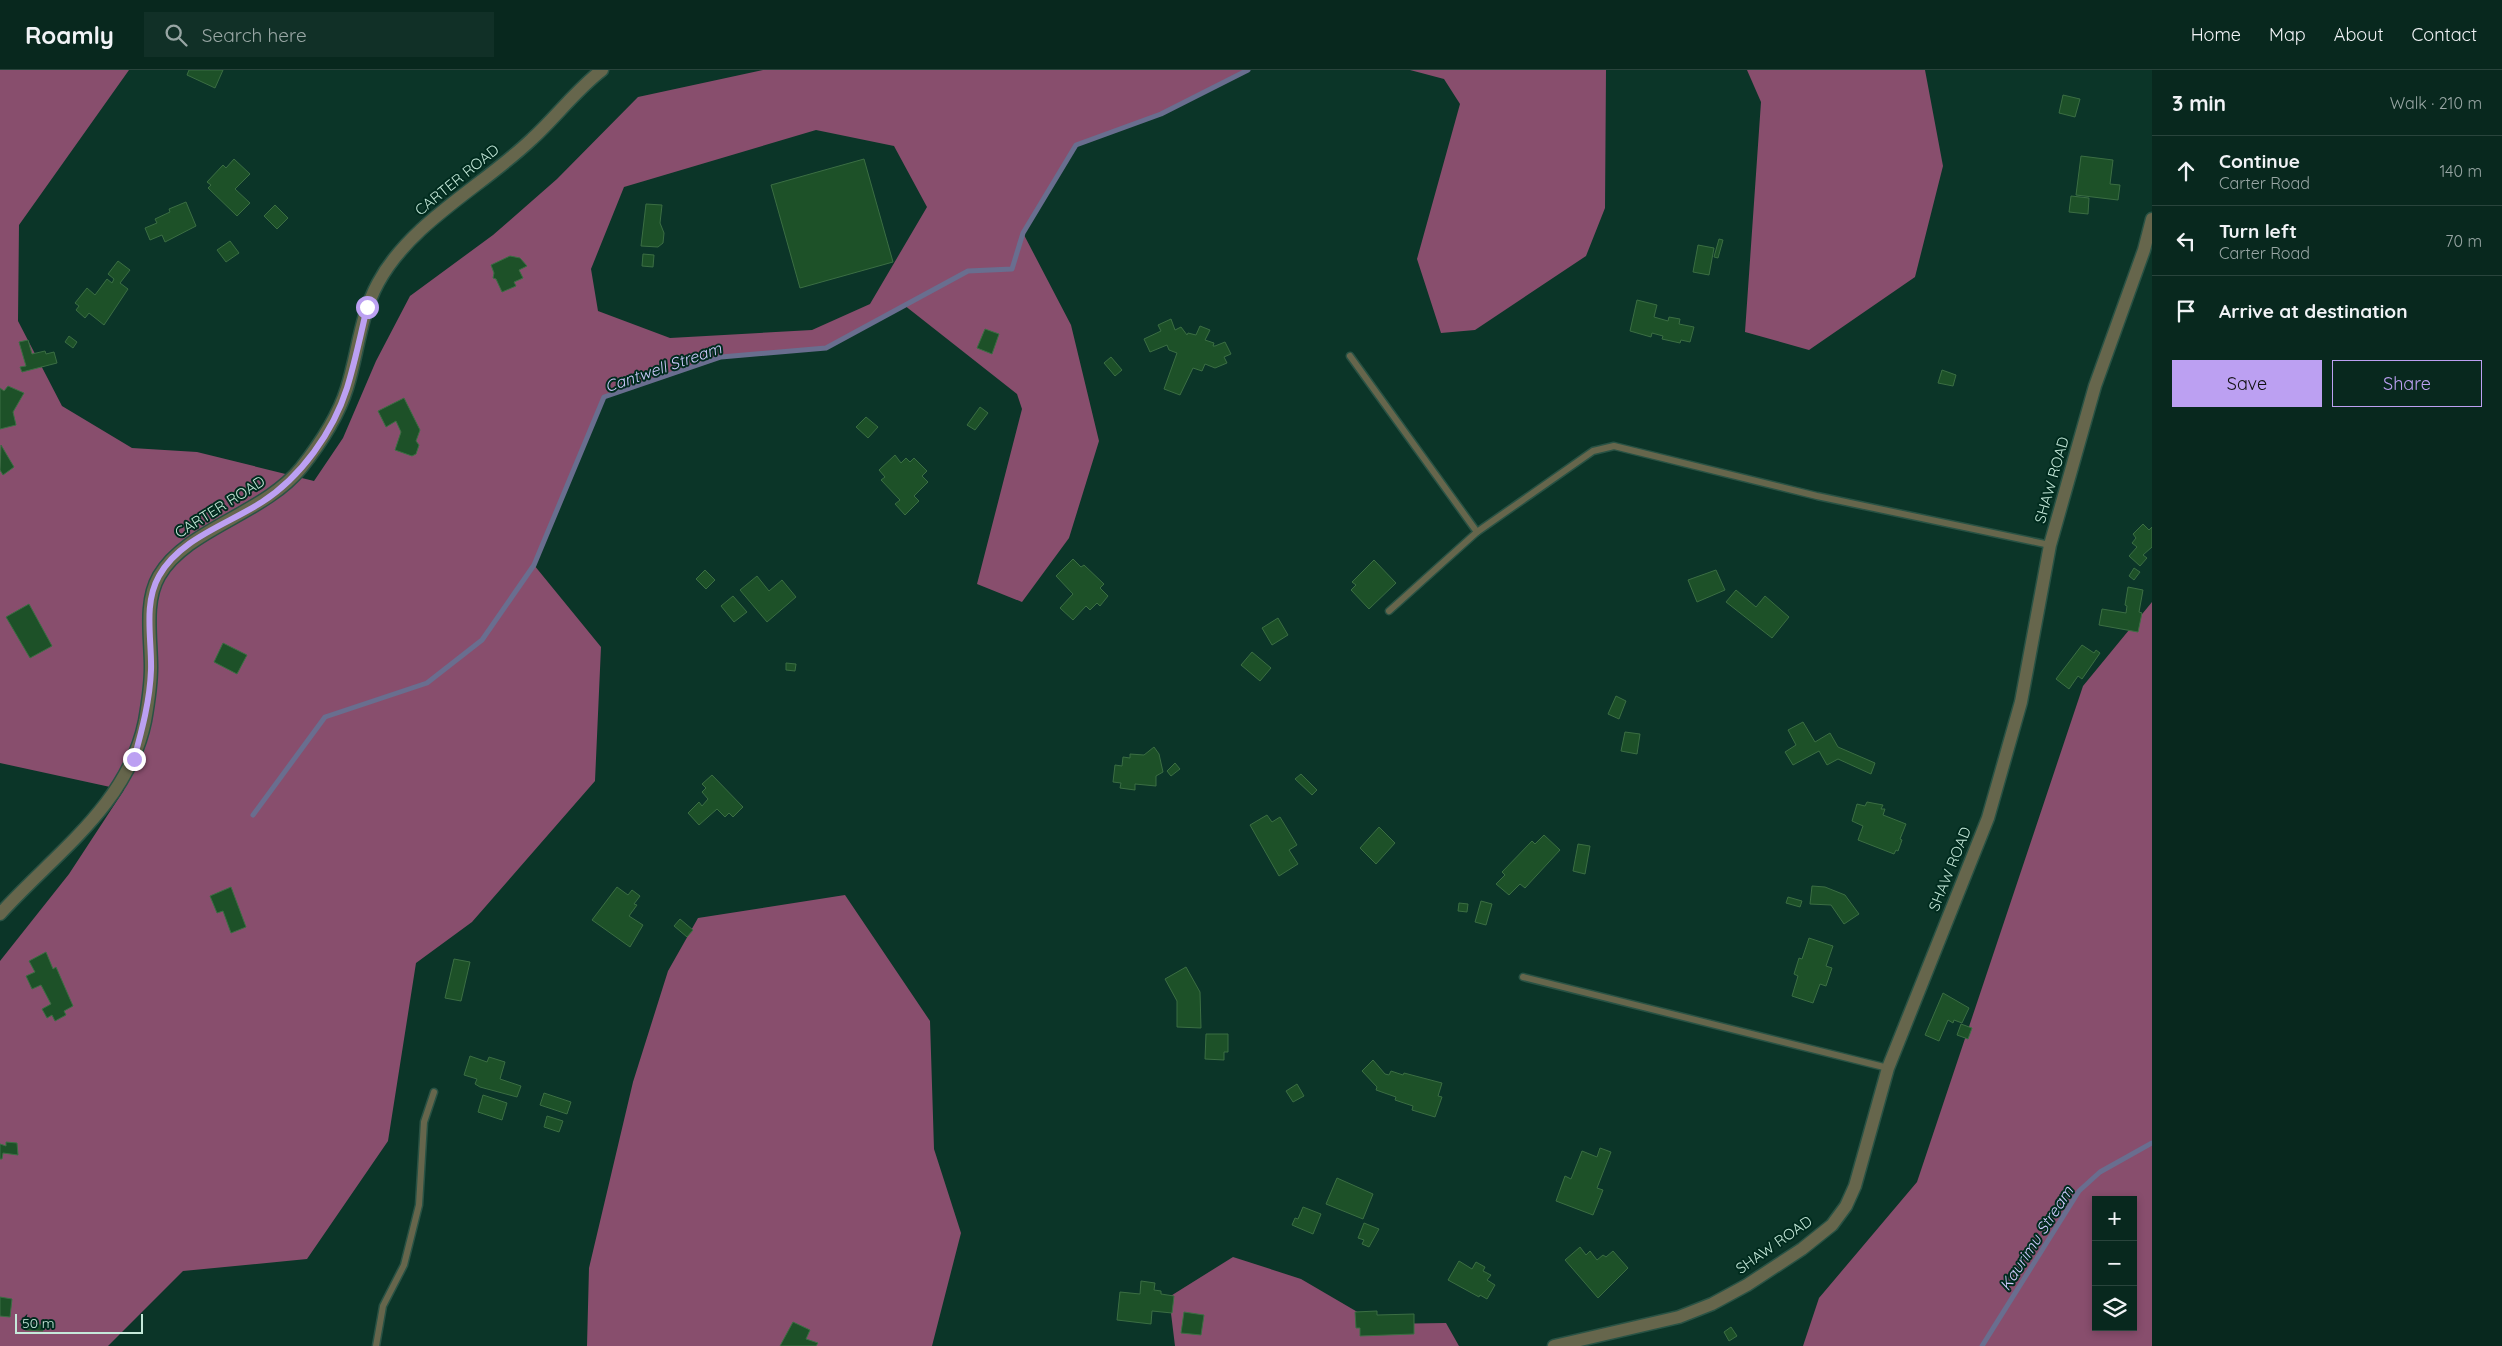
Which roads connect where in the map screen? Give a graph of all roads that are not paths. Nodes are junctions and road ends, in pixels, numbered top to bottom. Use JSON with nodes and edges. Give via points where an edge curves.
{"nodes":[{"id":1,"x":602,"y":70,"type":"edge"},
{"id":2,"x":2152,"y":219,"type":"edge"},
{"id":3,"x":1350,"y":356,"type":"dead end"},
{"id":4,"x":1477,"y":532,"type":"junction"},
{"id":5,"x":2050,"y":545,"type":"junction"},
{"id":6,"x":1389,"y":611,"type":"dead end"},
{"id":7,"x":0,"y":914,"type":"edge"},
{"id":8,"x":1523,"y":977,"type":"dead end"},
{"id":9,"x":1888,"y":1068,"type":"junction"},
{"id":10,"x":434,"y":1092,"type":"dead end"},
{"id":11,"x":376,"y":1346,"type":"edge"},
{"id":12,"x":1554,"y":1346,"type":"edge"}],
"edges":[{"from":1,"to":7,"type":"street","name":"CARTER ROAD","via":[[531,140],[412,238],[394,260],[378,282],[367,307],[347,389],[333,422],[300,468],[263,501],[188,544],[158,577],[151,599],[151,671],[145,721],[134,759],[90,823]]},
{"from":2,"to":5,"type":"street","name":"SHAW ROAD","via":[[2096,386]]},
{"from":3,"to":4,"type":"lane"},
{"from":4,"to":5,"type":"lane","via":[[1593,450],[1614,446],[1817,496]]},
{"from":4,"to":6,"type":"lane"},
{"from":5,"to":9,"type":"street","name":"SHAW ROAD","via":[[2021,702],[1988,818]]},
{"from":8,"to":9,"type":"lane"},
{"from":9,"to":12,"type":"street","name":"SHAW ROAD","via":[[1855,1186],[1832,1225],[1802,1249],[1712,1304],[1679,1317]]},
{"from":10,"to":11,"type":"lane","via":[[424,1122],[419,1205],[404,1265],[383,1306]]}]}
